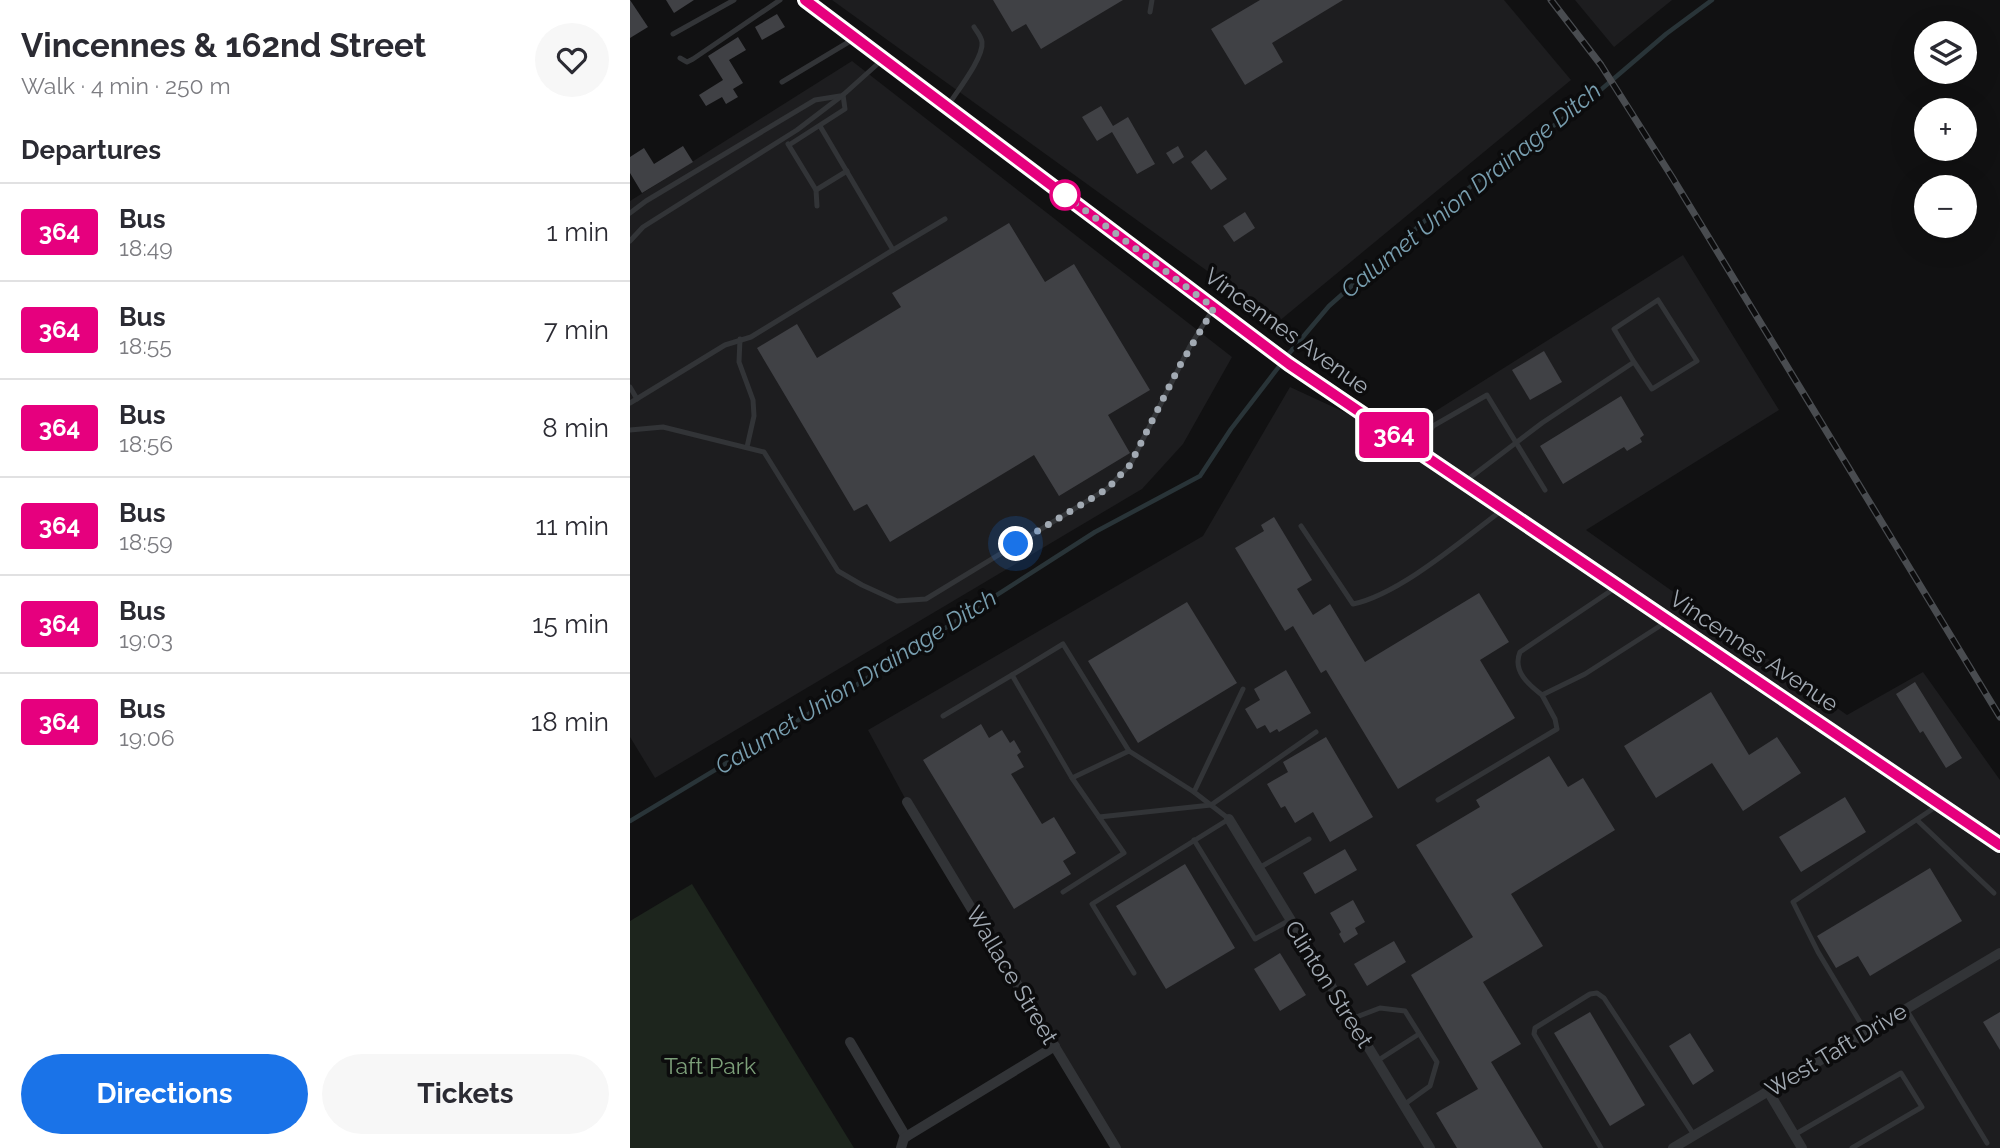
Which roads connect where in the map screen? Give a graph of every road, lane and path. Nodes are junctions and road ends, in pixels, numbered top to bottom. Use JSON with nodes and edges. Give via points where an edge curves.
{"nodes":[{"id":1,"x":734,"y":0,"type":"edge"},
{"id":2,"x":780,"y":0,"type":"edge"},
{"id":3,"x":805,"y":0,"type":"edge"},
{"id":4,"x":1152,"y":0,"type":"edge"},
{"id":5,"x":1150,"y":12,"type":"dead end"},
{"id":6,"x":974,"y":27,"type":"dead end"},
{"id":7,"x":673,"y":34,"type":"dead end"},
{"id":8,"x":855,"y":38,"type":"junction"},
{"id":9,"x":680,"y":58,"type":"dead end"},
{"id":10,"x":884,"y":59,"type":"junction"},
{"id":11,"x":782,"y":82,"type":"dead end"},
{"id":12,"x":843,"y":95,"type":"junction"},
{"id":13,"x":947,"y":106,"type":"junction"},
{"id":14,"x":820,"y":126,"type":"junction"},
{"id":15,"x":785,"y":138,"type":"junction"},
{"id":16,"x":789,"y":145,"type":"junction"},
{"id":17,"x":847,"y":171,"type":"junction"},
{"id":18,"x":816,"y":190,"type":"junction"},
{"id":19,"x":817,"y":206,"type":"dead end"},
{"id":20,"x":630,"y":213,"type":"edge"},
{"id":21,"x":945,"y":219,"type":"dead end"},
{"id":22,"x":630,"y":241,"type":"edge"},
{"id":23,"x":893,"y":250,"type":"junction"},
{"id":24,"x":1214,"y":308,"type":"junction"},
{"id":25,"x":740,"y":339,"type":"junction"},
{"id":26,"x":1634,"y":362,"type":"junction"},
{"id":27,"x":630,"y":387,"type":"edge"},
{"id":28,"x":637,"y":399,"type":"junction"},
{"id":29,"x":630,"y":403,"type":"edge"},
{"id":30,"x":630,"y":430,"type":"edge"},
{"id":31,"x":1515,"y":442,"type":"junction"},
{"id":32,"x":747,"y":447,"type":"junction"},
{"id":33,"x":1418,"y":451,"type":"junction"},
{"id":34,"x":1464,"y":482,"type":"junction"},
{"id":35,"x":1545,"y":490,"type":"dead end"},
{"id":36,"x":1503,"y":509,"type":"junction"},
{"id":37,"x":1301,"y":526,"type":"dead end"},
{"id":38,"x":1618,"y":586,"type":"junction"},
{"id":39,"x":1668,"y":620,"type":"junction"},
{"id":40,"x":1012,"y":676,"type":"junction"},
{"id":41,"x":1243,"y":689,"type":"dead end"},
{"id":42,"x":1542,"y":695,"type":"junction"},
{"id":43,"x":943,"y":716,"type":"dead end"},
{"id":44,"x":1316,"y":732,"type":"dead end"},
{"id":45,"x":1129,"y":751,"type":"junction"},
{"id":46,"x":1072,"y":778,"type":"junction"},
{"id":47,"x":1194,"y":792,"type":"junction"},
{"id":48,"x":1438,"y":800,"type":"dead end"},
{"id":49,"x":907,"y":802,"type":"dead end"},
{"id":50,"x":1940,"y":804,"type":"junction"},
{"id":51,"x":1211,"y":805,"type":"junction"},
{"id":52,"x":1099,"y":817,"type":"junction"},
{"id":53,"x":1229,"y":819,"type":"junction"},
{"id":54,"x":1917,"y":820,"type":"junction"},
{"id":55,"x":1309,"y":839,"type":"dead end"},
{"id":56,"x":1194,"y":840,"type":"junction"},
{"id":57,"x":2000,"y":845,"type":"edge"},
{"id":58,"x":1259,"y":868,"type":"junction"},
{"id":59,"x":1062,"y":892,"type":"dead end"},
{"id":60,"x":1994,"y":893,"type":"dead end"},
{"id":61,"x":1290,"y":920,"type":"junction"},
{"id":62,"x":2000,"y":953,"type":"edge"},
{"id":63,"x":1134,"y":973,"type":"dead end"},
{"id":64,"x":1906,"y":1009,"type":"junction"},
{"id":65,"x":1351,"y":1019,"type":"junction"},
{"id":66,"x":1866,"y":1032,"type":"junction"},
{"id":67,"x":1419,"y":1034,"type":"junction"},
{"id":68,"x":850,"y":1042,"type":"dead end"},
{"id":69,"x":1055,"y":1046,"type":"junction"},
{"id":70,"x":1377,"y":1061,"type":"junction"},
{"id":71,"x":1768,"y":1091,"type":"junction"},
{"id":72,"x":1404,"y":1105,"type":"junction"},
{"id":73,"x":1794,"y":1135,"type":"junction"},
{"id":74,"x":1694,"y":1136,"type":"junction"},
{"id":75,"x":906,"y":1137,"type":"junction"},
{"id":76,"x":1987,"y":1143,"type":"dead end"},
{"id":77,"x":901,"y":1148,"type":"edge"},
{"id":78,"x":1116,"y":1148,"type":"edge"},
{"id":79,"x":1430,"y":1148,"type":"edge"},
{"id":80,"x":1601,"y":1148,"type":"edge"},
{"id":81,"x":1673,"y":1148,"type":"edge"},
{"id":82,"x":1802,"y":1148,"type":"edge"},
{"id":83,"x":1852,"y":1148,"type":"edge"}],
"edges":[{"from":1,"to":7,"type":"lane"},
{"from":2,"to":9,"type":"lane","via":[[693,60]]},
{"from":3,"to":8,"type":"street","name":"Vincennes Avenue"},
{"from":4,"to":5,"type":"lane"},
{"from":6,"to":13,"type":"lane","via":[[983,46]]},
{"from":8,"to":10,"type":"street","name":"Vincennes Avenue"},
{"from":8,"to":11,"type":"lane"},
{"from":10,"to":12,"type":"lane"},
{"from":10,"to":13,"type":"street","name":"Vincennes Avenue"},
{"from":12,"to":14,"type":"lane","via":[[845,109]]},
{"from":12,"to":15,"type":"lane"},
{"from":12,"to":20,"type":"lane","via":[[815,100]]},
{"from":13,"to":24,"type":"street","name":"Vincennes Avenue"},
{"from":14,"to":16,"type":"lane"},
{"from":14,"to":17,"type":"lane"},
{"from":15,"to":16,"type":"lane"},
{"from":15,"to":22,"type":"lane","via":[[643,227]]},
{"from":16,"to":18,"type":"lane"},
{"from":17,"to":18,"type":"lane"},
{"from":17,"to":23,"type":"lane"},
{"from":18,"to":19,"type":"lane"},
{"from":21,"to":23,"type":"lane"},
{"from":23,"to":25,"type":"lane","via":[[751,337]]},
{"from":24,"to":32,"type":"lane","via":[[1130,465],[1107,489],[926,599],[897,601],[838,571],[764,452]]},
{"from":24,"to":33,"type":"street","name":"Vincennes Avenue"},
{"from":25,"to":28,"type":"lane"},
{"from":25,"to":32,"type":"lane","via":[[739,362],[753,400]]},
{"from":26,"to":26,"type":"lane","via":[[1614,329],[1658,300],[1697,361],[1652,389]]},
{"from":26,"to":31,"type":"lane"},
{"from":27,"to":28,"type":"lane"},
{"from":28,"to":29,"type":"lane"},
{"from":30,"to":32,"type":"lane","via":[[663,427]]},
{"from":31,"to":33,"type":"lane","via":[[1487,395],[1433,426]]},
{"from":31,"to":34,"type":"lane"},
{"from":31,"to":35,"type":"lane"},
{"from":33,"to":34,"type":"street","name":"Vincennes Avenue"},
{"from":34,"to":36,"type":"street","name":"Vincennes Avenue"},
{"from":36,"to":37,"type":"lane","via":[[1410,576],[1353,604]]},
{"from":36,"to":38,"type":"street","name":"Vincennes Avenue"},
{"from":38,"to":39,"type":"street","name":"Vincennes Avenue"},
{"from":38,"to":42,"type":"lane","via":[[1520,652],[1519,670]]},
{"from":39,"to":42,"type":"lane","via":[[1585,674]]},
{"from":39,"to":50,"type":"street","name":"Vincennes Avenue"},
{"from":40,"to":43,"type":"lane"},
{"from":40,"to":45,"type":"lane","via":[[1063,644]]},
{"from":40,"to":46,"type":"lane"},
{"from":41,"to":47,"type":"lane"},
{"from":42,"to":48,"type":"lane","via":[[1557,729]]},
{"from":44,"to":51,"type":"lane"},
{"from":45,"to":46,"type":"lane"},
{"from":45,"to":47,"type":"lane"},
{"from":46,"to":52,"type":"lane"},
{"from":47,"to":51,"type":"lane"},
{"from":49,"to":69,"type":"street","name":"Wallace Street"},
{"from":50,"to":54,"type":"lane"},
{"from":50,"to":57,"type":"street","name":"Vincennes Avenue"},
{"from":51,"to":52,"type":"lane"},
{"from":51,"to":53,"type":"lane"},
{"from":52,"to":59,"type":"lane","via":[[1124,853]]},
{"from":53,"to":56,"type":"lane"},
{"from":53,"to":58,"type":"street","name":"Clinton Street"},
{"from":54,"to":60,"type":"lane"},
{"from":54,"to":66,"type":"lane","via":[[1793,902]]},
{"from":55,"to":58,"type":"lane"},
{"from":56,"to":61,"type":"lane","via":[[1255,939]]},
{"from":56,"to":63,"type":"lane","via":[[1092,904]]},
{"from":58,"to":61,"type":"street","name":"Clinton Street"},
{"from":61,"to":65,"type":"street","name":"Clinton Street"},
{"from":62,"to":64,"type":"street","name":"West Taft Drive"},
{"from":64,"to":66,"type":"street","name":"West Taft Drive"},
{"from":64,"to":76,"type":"lane"},
{"from":65,"to":67,"type":"lane","via":[[1380,1008],[1405,1012]]},
{"from":65,"to":70,"type":"street","name":"Clinton Street"},
{"from":66,"to":71,"type":"street","name":"West Taft Drive"},
{"from":67,"to":70,"type":"lane"},
{"from":67,"to":72,"type":"lane","via":[[1437,1062],[1430,1086]]},
{"from":68,"to":75,"type":"street"},
{"from":69,"to":75,"type":"street"},
{"from":69,"to":78,"type":"street","name":"Wallace Street"},
{"from":70,"to":72,"type":"street","name":"Clinton Street"},
{"from":71,"to":73,"type":"street"},
{"from":71,"to":74,"type":"street","name":"West Taft Drive"},
{"from":72,"to":79,"type":"street","name":"Clinton Street"},
{"from":73,"to":82,"type":"street"},
{"from":73,"to":83,"type":"lane","via":[[1901,1073],[1922,1107]]},
{"from":74,"to":80,"type":"lane","via":[[1597,993],[1535,1028],[1534,1034]]},
{"from":74,"to":81,"type":"street","name":"West Taft Drive"},
{"from":75,"to":77,"type":"street"}]}
